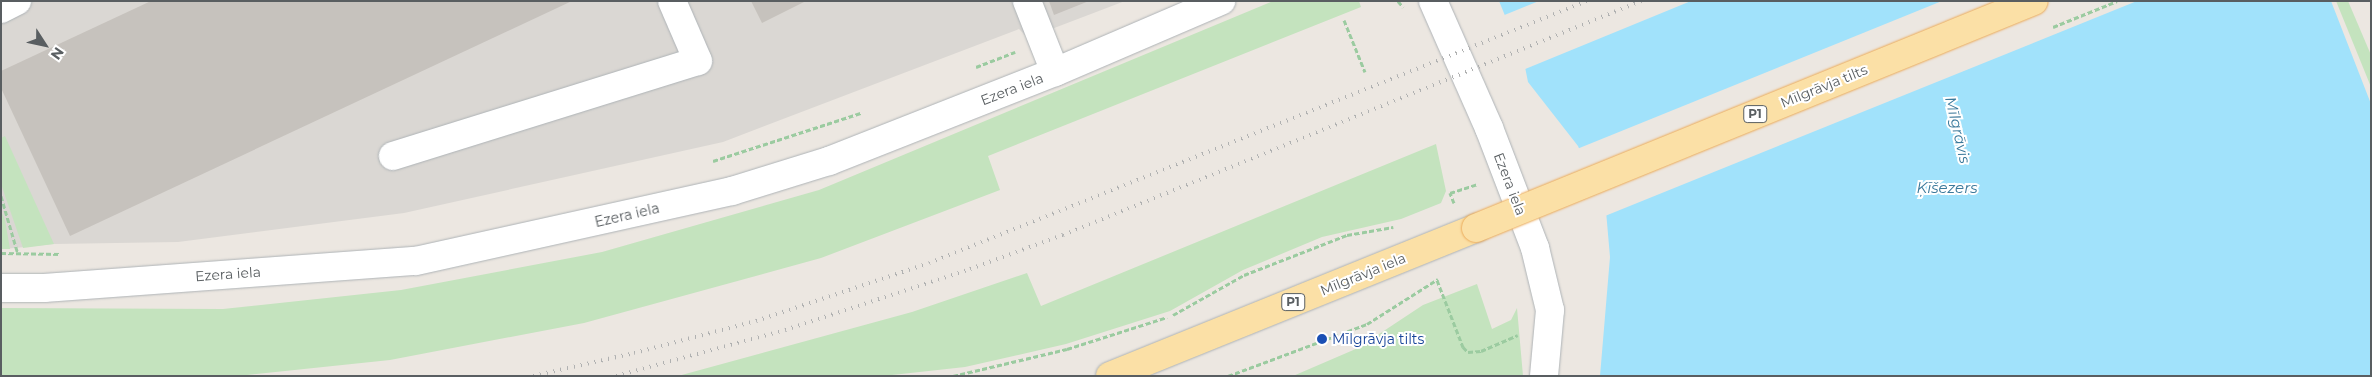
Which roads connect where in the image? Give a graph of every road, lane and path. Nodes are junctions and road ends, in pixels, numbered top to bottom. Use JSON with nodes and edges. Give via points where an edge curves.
{"nodes":[{"id":1,"x":16,"y":1,"type":"edge"},
{"id":2,"x":672,"y":1,"type":"edge"},
{"id":3,"x":1027,"y":1,"type":"edge"},
{"id":4,"x":1221,"y":1,"type":"edge"},
{"id":5,"x":1433,"y":1,"type":"edge"},
{"id":6,"x":2034,"y":1,"type":"edge"},
{"id":7,"x":1,"y":8,"type":"edge"},
{"id":8,"x":1344,"y":20,"type":"dead end"},
{"id":9,"x":1042,"y":40,"type":"junction"},
{"id":10,"x":969,"y":70,"type":"dead end"},
{"id":11,"x":1055,"y":72,"type":"junction"},
{"id":12,"x":1365,"y":72,"type":"dead end"},
{"id":13,"x":868,"y":110,"type":"dead end"},
{"id":14,"x":393,"y":156,"type":"dead end"},
{"id":15,"x":706,"y":164,"type":"dead end"},
{"id":16,"x":1461,"y":190,"type":"dead end"},
{"id":17,"x":1,"y":196,"type":"edge"},
{"id":18,"x":1459,"y":201,"type":"dead end"},
{"id":19,"x":1454,"y":204,"type":"junction"},
{"id":20,"x":1445,"y":207,"type":"dead end"},
{"id":21,"x":1401,"y":223,"type":"dead end"},
{"id":22,"x":1476,"y":228,"type":"joint"},
{"id":23,"x":1,"y":253,"type":"edge"},
{"id":24,"x":18,"y":254,"type":"junction"},
{"id":25,"x":66,"y":254,"type":"dead end"},
{"id":26,"x":1445,"y":276,"type":"dead end"},
{"id":27,"x":1437,"y":280,"type":"junction"},
{"id":28,"x":1,"y":288,"type":"edge"},
{"id":29,"x":1524,"y":332,"type":"dead end"},
{"id":30,"x":953,"y":376,"type":"edge"},
{"id":31,"x":1110,"y":376,"type":"edge"},
{"id":32,"x":1228,"y":376,"type":"edge"},
{"id":33,"x":1544,"y":376,"type":"edge"}],
"edges":[{"from":1,"to":7,"type":"street"},
{"from":2,"to":14,"type":"street","via":[[698,61]]},
{"from":3,"to":9,"type":"street"},
{"from":4,"to":11,"type":"street","name":"Ezera iela"},
{"from":5,"to":33,"type":"street","name":"Ezera iela","via":[[1489,128],[1535,248],[1550,310]]},
{"from":6,"to":22,"type":"main road","name":"Mīlgrāvja tilts","number":"P1","bridge":true},
{"from":8,"to":12,"type":"path"},
{"from":9,"to":10,"type":"path"},
{"from":9,"to":11,"type":"street"},
{"from":11,"to":28,"type":"street","name":"Ezera iela","via":[[829,160],[732,191],[416,261],[44,288]]},
{"from":13,"to":15,"type":"path"},
{"from":16,"to":19,"type":"path","via":[[1450,193]]},
{"from":17,"to":24,"type":"path"},
{"from":18,"to":19,"type":"path"},
{"from":19,"to":20,"type":"path"},
{"from":21,"to":30,"type":"path","via":[[1347,235],[1244,275],[1172,316],[1067,349]]},
{"from":22,"to":31,"type":"main road","name":"Mīlgrāvja iela","number":"P1"},
{"from":23,"to":24,"type":"path"},
{"from":24,"to":25,"type":"path"},
{"from":26,"to":27,"type":"path"},
{"from":27,"to":29,"type":"path","via":[[1468,352],[1481,351]]},
{"from":27,"to":32,"type":"path","via":[[1367,324]]}]}
